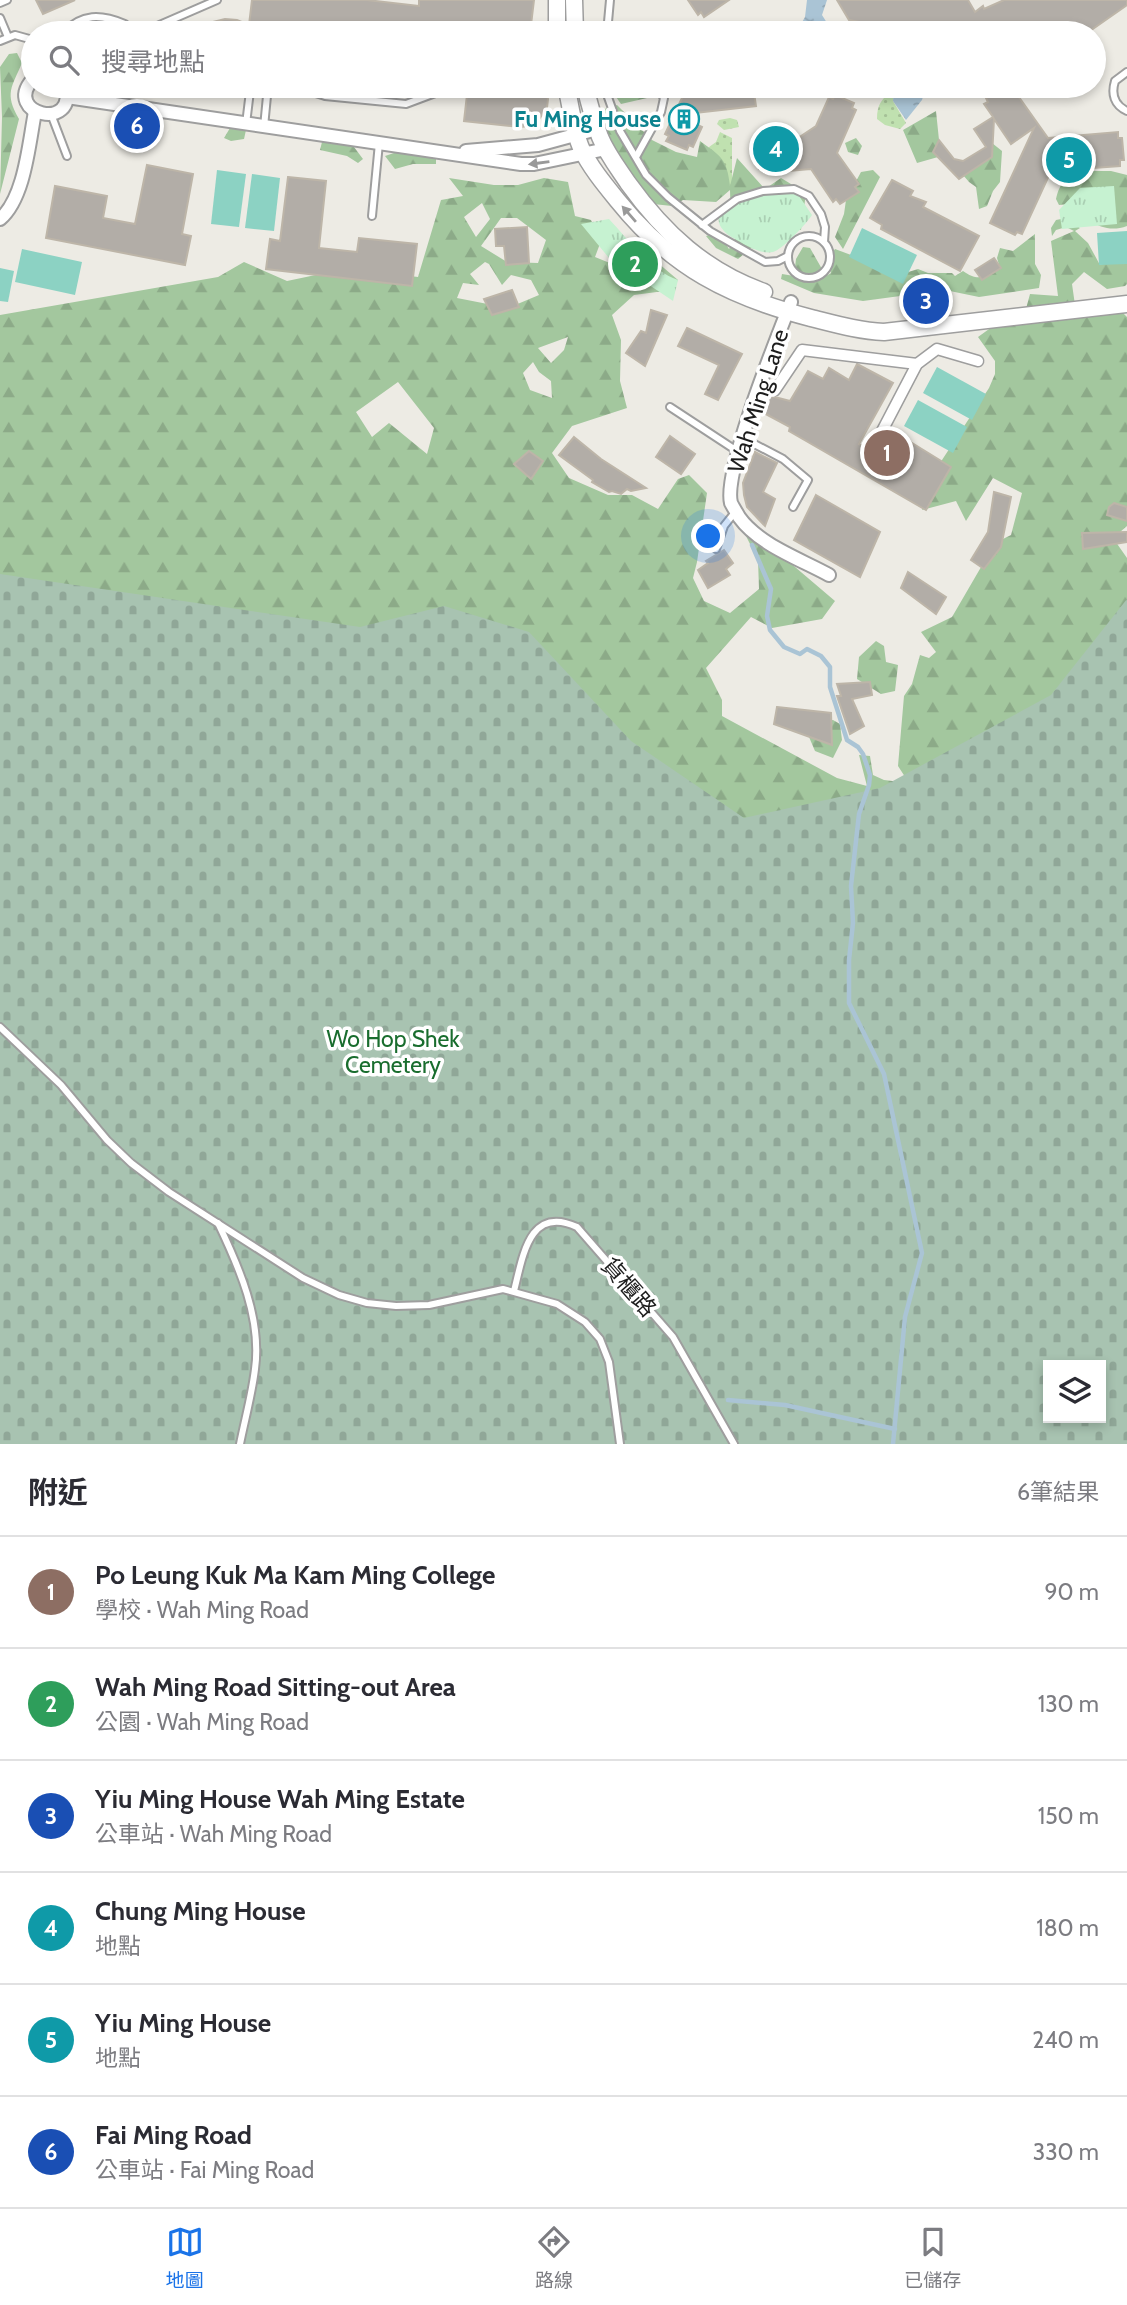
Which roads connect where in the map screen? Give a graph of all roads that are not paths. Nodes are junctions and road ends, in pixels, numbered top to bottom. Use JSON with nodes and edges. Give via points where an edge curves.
{"nodes":[{"id":1,"x":6,"y":0,"type":"edge"},
{"id":2,"x":217,"y":0,"type":"edge"},
{"id":3,"x":557,"y":0,"type":"edge"},
{"id":4,"x":574,"y":0,"type":"edge"},
{"id":5,"x":610,"y":0,"type":"edge"},
{"id":6,"x":0,"y":3,"type":"edge"},
{"id":7,"x":0,"y":18,"type":"edge"},
{"id":8,"x":80,"y":21,"type":"edge"},
{"id":9,"x":114,"y":21,"type":"edge"},
{"id":10,"x":169,"y":21,"type":"edge"},
{"id":11,"x":557,"y":21,"type":"edge"},
{"id":12,"x":575,"y":21,"type":"edge"},
{"id":13,"x":608,"y":21,"type":"edge"},
{"id":14,"x":21,"y":36,"type":"edge"},
{"id":15,"x":8,"y":37,"type":"junction"},
{"id":16,"x":0,"y":41,"type":"edge"},
{"id":17,"x":1127,"y":72,"type":"edge"},
{"id":18,"x":27,"y":98,"type":"edge"},
{"id":19,"x":64,"y":98,"type":"edge"},
{"id":20,"x":104,"y":98,"type":"edge"},
{"id":21,"x":249,"y":98,"type":"edge"},
{"id":22,"x":267,"y":98,"type":"edge"},
{"id":23,"x":345,"y":98,"type":"edge"},
{"id":24,"x":422,"y":98,"type":"edge"},
{"id":25,"x":569,"y":98,"type":"edge"},
{"id":26,"x":588,"y":98,"type":"edge"},
{"id":27,"x":608,"y":98,"type":"edge"},
{"id":28,"x":664,"y":98,"type":"edge"},
{"id":29,"x":1127,"y":111,"type":"edge"},
{"id":30,"x":35,"y":112,"type":"junction"},
{"id":31,"x":51,"y":114,"type":"junction"},
{"id":32,"x":246,"y":124,"type":"junction"},
{"id":33,"x":264,"y":127,"type":"junction"},
{"id":34,"x":597,"y":129,"type":"junction"},
{"id":35,"x":578,"y":135,"type":"junction"},
{"id":36,"x":379,"y":142,"type":"junction"},
{"id":37,"x":606,"y":149,"type":"junction"},
{"id":38,"x":438,"y":152,"type":"junction"},
{"id":39,"x":585,"y":154,"type":"junction"},
{"id":40,"x":67,"y":156,"type":"dead end"},
{"id":41,"x":636,"y":157,"type":"junction"},
{"id":42,"x":372,"y":216,"type":"dead end"},
{"id":43,"x":0,"y":219,"type":"edge"},
{"id":44,"x":702,"y":225,"type":"junction"},
{"id":45,"x":824,"y":242,"type":"junction"},
{"id":46,"x":788,"y":256,"type":"junction"},
{"id":47,"x":1127,"y":304,"type":"edge"},
{"id":48,"x":789,"y":307,"type":"junction"},
{"id":49,"x":978,"y":360,"type":"dead end"},
{"id":50,"x":917,"y":364,"type":"junction"},
{"id":51,"x":760,"y":385,"type":"junction"},
{"id":52,"x":670,"y":407,"type":"dead end"},
{"id":53,"x":881,"y":433,"type":"dead end"},
{"id":54,"x":743,"y":438,"type":"junction"},
{"id":55,"x":739,"y":452,"type":"junction"},
{"id":56,"x":793,"y":507,"type":"dead end"},
{"id":57,"x":736,"y":511,"type":"junction"},
{"id":58,"x":716,"y":549,"type":"dead end"},
{"id":59,"x":829,"y":575,"type":"dead end"},
{"id":60,"x":0,"y":1027,"type":"edge"},
{"id":61,"x":218,"y":1223,"type":"junction"},
{"id":62,"x":514,"y":1291,"type":"junction"},
{"id":63,"x":240,"y":1444,"type":"edge"},
{"id":64,"x":620,"y":1444,"type":"edge"},
{"id":65,"x":734,"y":1444,"type":"edge"}],
"edges":[{"from":1,"to":6,"type":"lane"},
{"from":2,"to":10,"type":"lane"},
{"from":3,"to":11,"type":"street"},
{"from":4,"to":12,"type":"street"},
{"from":5,"to":13,"type":"lane"},
{"from":7,"to":15,"type":"lane"},
{"from":8,"to":9,"type":"lane","via":[[97,16]]},
{"from":14,"to":15,"type":"lane"},
{"from":15,"to":16,"type":"lane"},
{"from":17,"to":29,"type":"lane","via":[[1115,81],[1113,95]]},
{"from":18,"to":30,"type":"street"},
{"from":19,"to":31,"type":"street","via":[[62,108]]},
{"from":20,"to":32,"type":"street"},
{"from":21,"to":32,"type":"lane"},
{"from":22,"to":33,"type":"lane"},
{"from":23,"to":24,"type":"lane","via":[[406,104]]},
{"from":25,"to":35,"type":"street"},
{"from":26,"to":34,"type":"street"},
{"from":27,"to":41,"type":"lane"},
{"from":28,"to":41,"type":"lane"},
{"from":30,"to":31,"type":"street"},
{"from":30,"to":43,"type":"street","via":[[17,195]]},
{"from":31,"to":40,"type":"lane"},
{"from":32,"to":33,"type":"street"},
{"from":33,"to":36,"type":"street"},
{"from":34,"to":35,"type":"street"},
{"from":34,"to":37,"type":"street"},
{"from":35,"to":38,"type":"street","via":[[538,145]]},
{"from":35,"to":39,"type":"street"},
{"from":36,"to":38,"type":"street"},
{"from":36,"to":42,"type":"lane"},
{"from":37,"to":39,"type":"street"},
{"from":37,"to":48,"type":"street","via":[[665,230],[685,248],[724,276]]},
{"from":39,"to":38,"type":"street","one_way":true,"via":[[521,164]]},
{"from":48,"to":39,"type":"street","one_way":true,"via":[[740,295],[679,261],[628,213]]},
{"from":41,"to":44,"type":"lane","via":[[653,183]]},
{"from":44,"to":45,"type":"lane","via":[[737,199],[794,188],[809,195],[821,214]]},
{"from":44,"to":46,"type":"lane","via":[[765,262]]},
{"from":45,"to":46,"type":"lane","via":[[813,236],[799,239]]},
{"from":45,"to":46,"type":"lane","via":[[829,264],[815,277],[796,274]]},
{"from":47,"to":48,"type":"street","via":[[958,324],[867,321]]},
{"from":48,"to":51,"type":"street","name":"Wah Ming Lane"},
{"from":49,"to":50,"type":"street","via":[[937,349]]},
{"from":50,"to":51,"type":"street","via":[[802,351],[775,390]]},
{"from":50,"to":53,"type":"street"},
{"from":51,"to":54,"type":"street","name":"Wah Ming Lane"},
{"from":52,"to":55,"type":"lane"},
{"from":54,"to":55,"type":"street","name":"Wah Ming Lane"},
{"from":54,"to":56,"type":"lane","via":[[783,459],[808,480]]},
{"from":55,"to":57,"type":"street","name":"Wah Ming Lane","via":[[731,486]]},
{"from":57,"to":58,"type":"lane","via":[[724,526]]},
{"from":57,"to":59,"type":"street","via":[[763,539]]},
{"from":60,"to":61,"type":"lane","via":[[61,1085],[123,1155]]},
{"from":61,"to":62,"type":"lane","via":[[303,1278],[367,1303],[429,1305],[503,1289]]},
{"from":61,"to":63,"type":"lane","via":[[248,1295],[255,1346],[256,1367]]},
{"from":62,"to":64,"type":"lane","via":[[556,1304],[585,1322],[600,1339],[609,1362]]},
{"from":62,"to":65,"type":"lane","name":"貨櫃路","via":[[527,1243],[544,1224],[555,1220],[577,1227],[673,1336]]}]}
